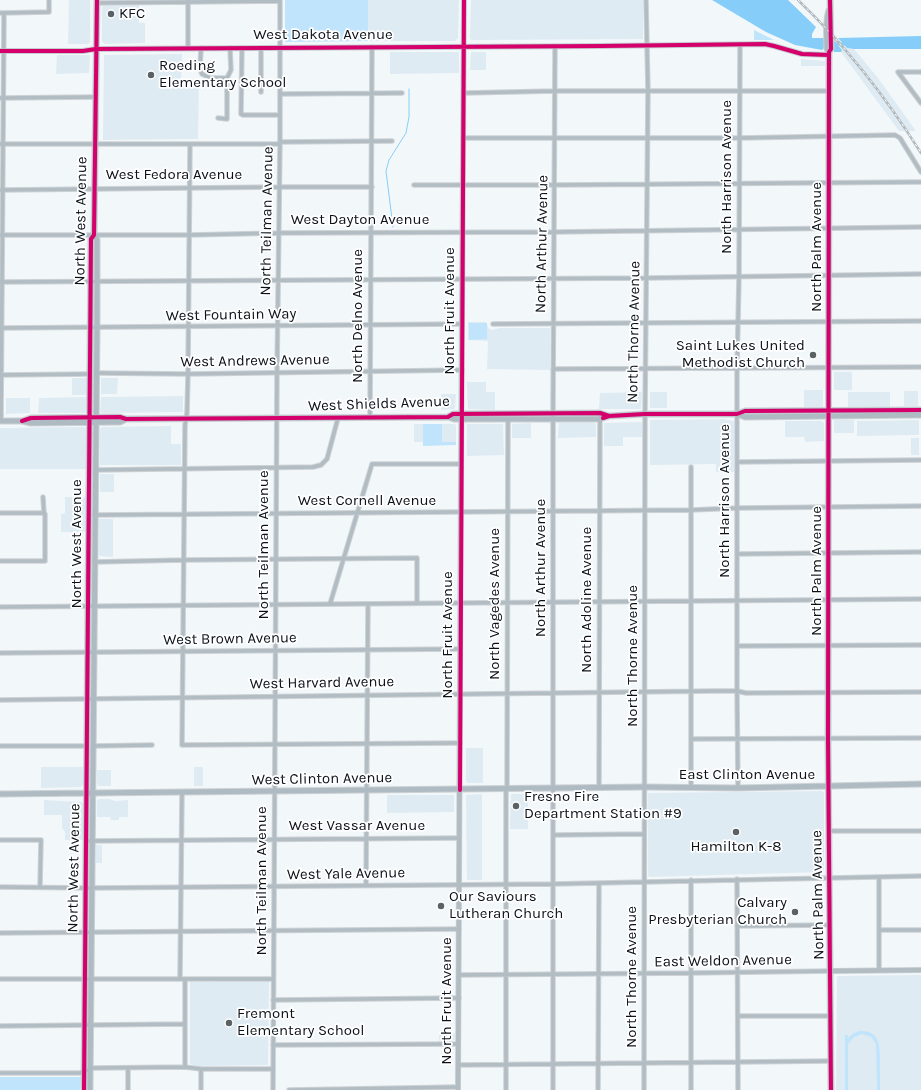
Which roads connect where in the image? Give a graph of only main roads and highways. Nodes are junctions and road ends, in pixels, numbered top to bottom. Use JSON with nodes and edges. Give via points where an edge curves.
{"nodes":[{"id":1,"x":830,"y":0,"type":"edge"},
{"id":2,"x":97,"y":2,"type":"edge"},
{"id":3,"x":94,"y":281,"type":"junction"},
{"id":4,"x":93,"y":373,"type":"junction"},
{"id":5,"x":921,"y":410,"type":"edge"},
{"id":6,"x":531,"y":413,"type":"junction"},
{"id":7,"x":828,"y":414,"type":"junction"},
{"id":8,"x":921,"y":415,"type":"edge"},
{"id":9,"x":553,"y":416,"type":"junction"},
{"id":10,"x":461,"y":417,"type":"junction"},
{"id":11,"x":508,"y":419,"type":"junction"},
{"id":12,"x":90,"y":420,"type":"junction"},
{"id":13,"x":96,"y":420,"type":"junction"},
{"id":14,"x":0,"y":421,"type":"edge"},
{"id":15,"x":92,"y":515,"type":"junction"},
{"id":16,"x":921,"y":784,"type":"edge"},
{"id":17,"x":829,"y":786,"type":"junction"},
{"id":18,"x":645,"y":787,"type":"joint"},
{"id":19,"x":0,"y":794,"type":"edge"},
{"id":20,"x":90,"y":794,"type":"junction"},
{"id":21,"x":87,"y":1025,"type":"junction"},
{"id":22,"x":84,"y":1090,"type":"edge"},
{"id":23,"x":90,"y":1090,"type":"edge"},
{"id":24,"x":831,"y":1090,"type":"edge"}],
"edges":[{"from":1,"to":7,"type":"main road","name":"North Palm Avenue","via":[[827,16]]},
{"from":2,"to":3,"type":"main road","name":"North West Avenue","via":[[94,235],[91,239]]},
{"from":3,"to":4,"type":"main road","name":"North West Avenue","via":[[91,327]]},
{"from":3,"to":4,"type":"main road","name":"North West Avenue","via":[[97,327]]},
{"from":4,"to":12,"type":"main road","name":"North West Avenue"},
{"from":4,"to":13,"type":"main road","name":"North West Avenue"},
{"from":5,"to":7,"type":"main road","name":"West Shields Avenue"},
{"from":6,"to":9,"type":"main road","name":"West Shields Avenue"},
{"from":6,"to":10,"type":"main road","name":"West Shields Avenue"},
{"from":6,"to":11,"type":"main road"},
{"from":7,"to":8,"type":"main road","name":"West Shields Avenue"},
{"from":7,"to":9,"type":"main road","name":"West Shields Avenue","via":[[745,417],[737,414]]},
{"from":7,"to":17,"type":"main road","name":"North Palm Avenue"},
{"from":9,"to":11,"type":"main road","name":"West Shields Avenue"},
{"from":10,"to":11,"type":"main road","name":"West Shields Avenue"},
{"from":10,"to":13,"type":"main road","name":"West Shields Avenue","via":[[452,414],[120,422]]},
{"from":12,"to":13,"type":"main road","name":"West Shields Avenue"},
{"from":12,"to":14,"type":"main road","name":"West Shields Avenue","via":[[31,418]]},
{"from":12,"to":15,"type":"main road","name":"North West Avenue"},
{"from":13,"to":15,"type":"main road","name":"North West Avenue"},
{"from":15,"to":20,"type":"main road","name":"North West Avenue"},
{"from":16,"to":17,"type":"main road","name":"East Clinton Avenue"},
{"from":17,"to":18,"type":"main road","name":"East Clinton Avenue"},
{"from":17,"to":24,"type":"main road","name":"North Palm Avenue"},
{"from":18,"to":20,"type":"main road","name":"West Clinton Avenue"},
{"from":19,"to":20,"type":"main road","name":"West Clinton Avenue"},
{"from":20,"to":21,"type":"main road","name":"North West Avenue"},
{"from":21,"to":22,"type":"main road","name":"North West Avenue"},
{"from":21,"to":23,"type":"main road","name":"North West Avenue"}]}
